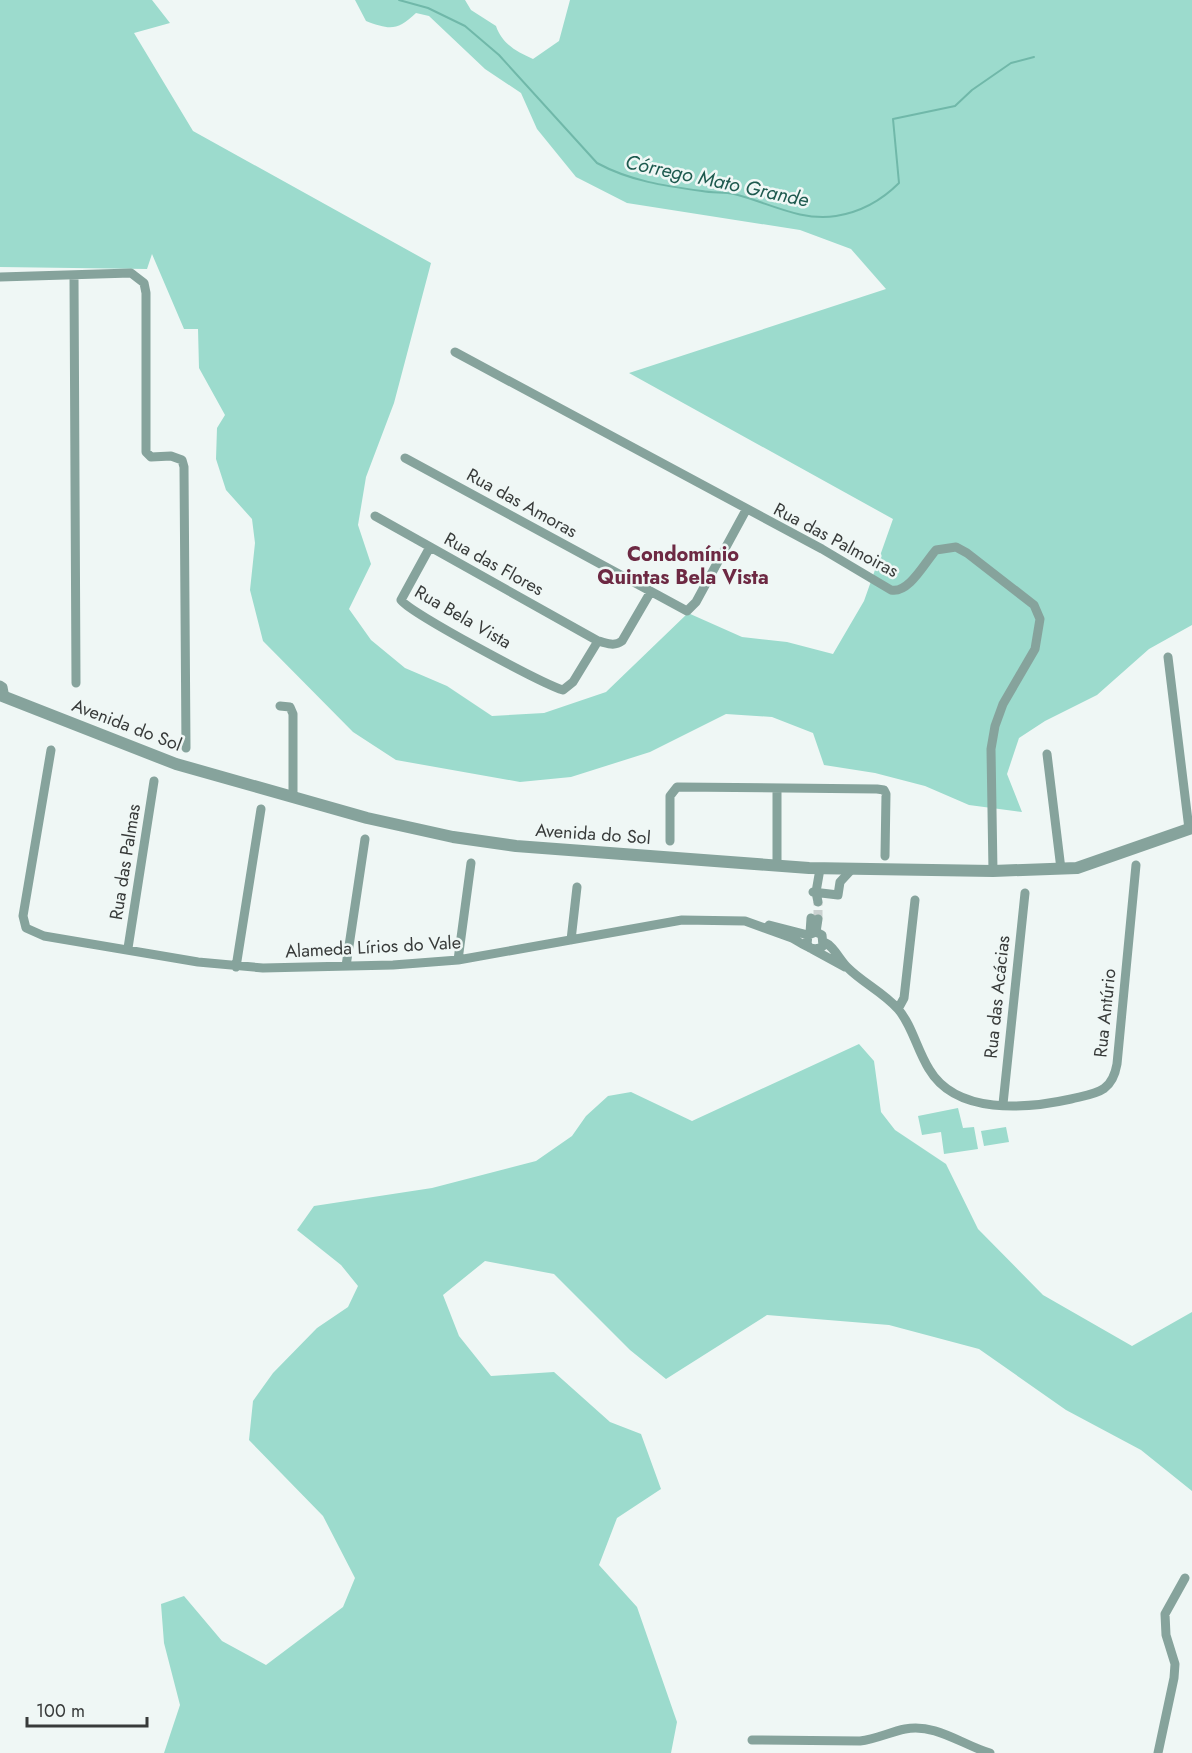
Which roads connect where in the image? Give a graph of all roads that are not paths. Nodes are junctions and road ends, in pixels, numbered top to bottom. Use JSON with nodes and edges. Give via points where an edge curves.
{"nodes":[{"id":1,"x":74,"y":276,"type":"junction"},
{"id":2,"x":0,"y":277,"type":"edge"},
{"id":3,"x":455,"y":352,"type":"dead end"},
{"id":4,"x":405,"y":458,"type":"dead end"},
{"id":5,"x":746,"y":510,"type":"junction"},
{"id":6,"x":375,"y":516,"type":"dead end"},
{"id":7,"x":430,"y":547,"type":"junction"},
{"id":8,"x":650,"y":592,"type":"junction"},
{"id":9,"x":598,"y":641,"type":"junction"},
{"id":10,"x":1168,"y":657,"type":"dead end"},
{"id":11,"x":76,"y":683,"type":"dead end"},
{"id":12,"x":0,"y":685,"type":"edge"},
{"id":13,"x":2,"y":697,"type":"edge"},
{"id":14,"x":280,"y":706,"type":"dead end"},
{"id":15,"x":186,"y":748,"type":"dead end"},
{"id":16,"x":51,"y":750,"type":"dead end"},
{"id":17,"x":1047,"y":754,"type":"dead end"},
{"id":18,"x":154,"y":780,"type":"dead end"},
{"id":19,"x":777,"y":788,"type":"junction"},
{"id":20,"x":293,"y":797,"type":"junction"},
{"id":21,"x":261,"y":809,"type":"dead end"},
{"id":22,"x":1190,"y":829,"type":"edge"},
{"id":23,"x":365,"y":839,"type":"dead end"},
{"id":24,"x":670,"y":841,"type":"dead end"},
{"id":25,"x":885,"y":856,"type":"dead end"},
{"id":26,"x":471,"y":863,"type":"dead end"},
{"id":27,"x":777,"y":865,"type":"junction"},
{"id":28,"x":1136,"y":865,"type":"dead end"},
{"id":29,"x":814,"y":868,"type":"junction"},
{"id":30,"x":837,"y":869,"type":"junction"},
{"id":31,"x":852,"y":869,"type":"junction"},
{"id":32,"x":1061,"y":870,"type":"junction"},
{"id":33,"x":993,"y":872,"type":"junction"},
{"id":34,"x":577,"y":887,"type":"dead end"},
{"id":35,"x":1025,"y":893,"type":"dead end"},
{"id":36,"x":836,"y":895,"type":"junction"},
{"id":37,"x":915,"y":900,"type":"dead end"},
{"id":38,"x":814,"y":919,"type":"tunnel mouth"},
{"id":39,"x":758,"y":925,"type":"junction"},
{"id":40,"x":812,"y":933,"type":"junction"},
{"id":41,"x":571,"y":940,"type":"junction"},
{"id":42,"x":824,"y":942,"type":"junction"},
{"id":43,"x":128,"y":948,"type":"junction"},
{"id":44,"x":811,"y":949,"type":"junction"},
{"id":45,"x":458,"y":960,"type":"junction"},
{"id":46,"x":346,"y":966,"type":"junction"},
{"id":47,"x":236,"y":967,"type":"junction"},
{"id":48,"x":847,"y":968,"type":"junction"},
{"id":49,"x":898,"y":1009,"type":"junction"},
{"id":50,"x":1003,"y":1104,"type":"junction"},
{"id":51,"x":1185,"y":1578,"type":"dead end"},
{"id":52,"x":752,"y":1740,"type":"dead end"},
{"id":53,"x":990,"y":1753,"type":"edge"},
{"id":54,"x":1158,"y":1753,"type":"edge"}],
"edges":[{"from":1,"to":2,"type":"street"},
{"from":1,"to":11,"type":"street"},
{"from":1,"to":15,"type":"street","via":[[131,273],[144,283],[148,455],[182,460]]},
{"from":3,"to":5,"type":"street","name":"Rua das Palmoiras"},
{"from":4,"to":8,"type":"street","name":"Rua das Amoras"},
{"from":5,"to":8,"type":"street","name":"Rua das Amoras","via":[[693,607],[687,610]]},
{"from":5,"to":33,"type":"street","name":"Rua das Palmoiras","via":[[897,591],[911,582],[936,550],[957,547],[1034,605],[1040,628],[1035,649],[994,726]]},
{"from":6,"to":7,"type":"street","name":"Rua das Flores"},
{"from":7,"to":9,"type":"street","name":"Rua das Flores"},
{"from":7,"to":9,"type":"street","name":"Rua Bela Vista","via":[[402,596],[402,603],[435,623],[563,690],[573,682]]},
{"from":8,"to":9,"type":"street","via":[[622,640],[613,645]]},
{"from":10,"to":22,"type":"street"},
{"from":12,"to":13,"type":"street"},
{"from":13,"to":20,"type":"street","name":"Avenida do Sol","via":[[176,764]]},
{"from":14,"to":20,"type":"street","via":[[290,707],[293,714]]},
{"from":16,"to":43,"type":"street","name":"Alameda Lírios do Vale","via":[[23,916],[26,928],[44,936]]},
{"from":17,"to":32,"type":"street"},
{"from":18,"to":43,"type":"street","name":"Rua das Palmas"},
{"from":19,"to":24,"type":"street","via":[[674,789],[669,800]]},
{"from":19,"to":25,"type":"street","via":[[884,790]]},
{"from":19,"to":27,"type":"street"},
{"from":20,"to":27,"type":"street","name":"Avenida do Sol","via":[[481,842]]},
{"from":21,"to":47,"type":"street"},
{"from":22,"to":32,"type":"street","name":"Avenida do Sol","via":[[1109,858]]},
{"from":23,"to":46,"type":"street"},
{"from":26,"to":45,"type":"street"},
{"from":27,"to":29,"type":"street","name":"Avenida do Sol"},
{"from":28,"to":50,"type":"street","name":"Rua Antúrio","via":[[1113,1081],[1102,1090],[1064,1101],[1035,1106]]},
{"from":29,"to":30,"type":"street","name":"Avenida do Sol"},
{"from":29,"to":36,"type":"street","via":[[815,897]]},
{"from":30,"to":31,"type":"street","name":"Avenida do Sol"},
{"from":30,"to":36,"type":"street"},
{"from":31,"to":33,"type":"street","name":"Avenida do Sol"},
{"from":31,"to":36,"type":"street","via":[[840,882]]},
{"from":32,"to":33,"type":"street","name":"Avenida do Sol"},
{"from":34,"to":41,"type":"street"},
{"from":35,"to":50,"type":"street","name":"Rua das Acácias"},
{"from":37,"to":49,"type":"street","via":[[904,998]]},
{"from":38,"to":40,"type":"street"},
{"from":39,"to":40,"type":"street","name":"Alameda Lírios do Vale"},
{"from":39,"to":41,"type":"street","name":"Alameda Lírios do Vale","via":[[745,921],[682,920]]},
{"from":39,"to":44,"type":"street","name":"Alameda Lírios do Vale"},
{"from":40,"to":42,"type":"street","via":[[823,936]]},
{"from":40,"to":44,"type":"street","via":[[807,944]]},
{"from":41,"to":45,"type":"street","name":"Alameda Lírios do Vale"},
{"from":42,"to":44,"type":"street","via":[[820,949]]},
{"from":42,"to":48,"type":"street"},
{"from":43,"to":47,"type":"street","name":"Alameda Lírios do Vale"},
{"from":44,"to":48,"type":"street","name":"Alameda Lírios do Vale"},
{"from":45,"to":46,"type":"street","name":"Alameda Lírios do Vale"},
{"from":46,"to":47,"type":"street","name":"Alameda Lírios do Vale"},
{"from":48,"to":49,"type":"street","name":"Rua Antúrio"},
{"from":49,"to":50,"type":"street","name":"Rua Antúrio","via":[[936,1080],[951,1092],[975,1102]]},
{"from":51,"to":54,"type":"street","via":[[1165,1614],[1166,1635],[1175,1664]]},
{"from":52,"to":53,"type":"street","via":[[860,1741],[919,1728]]}]}
